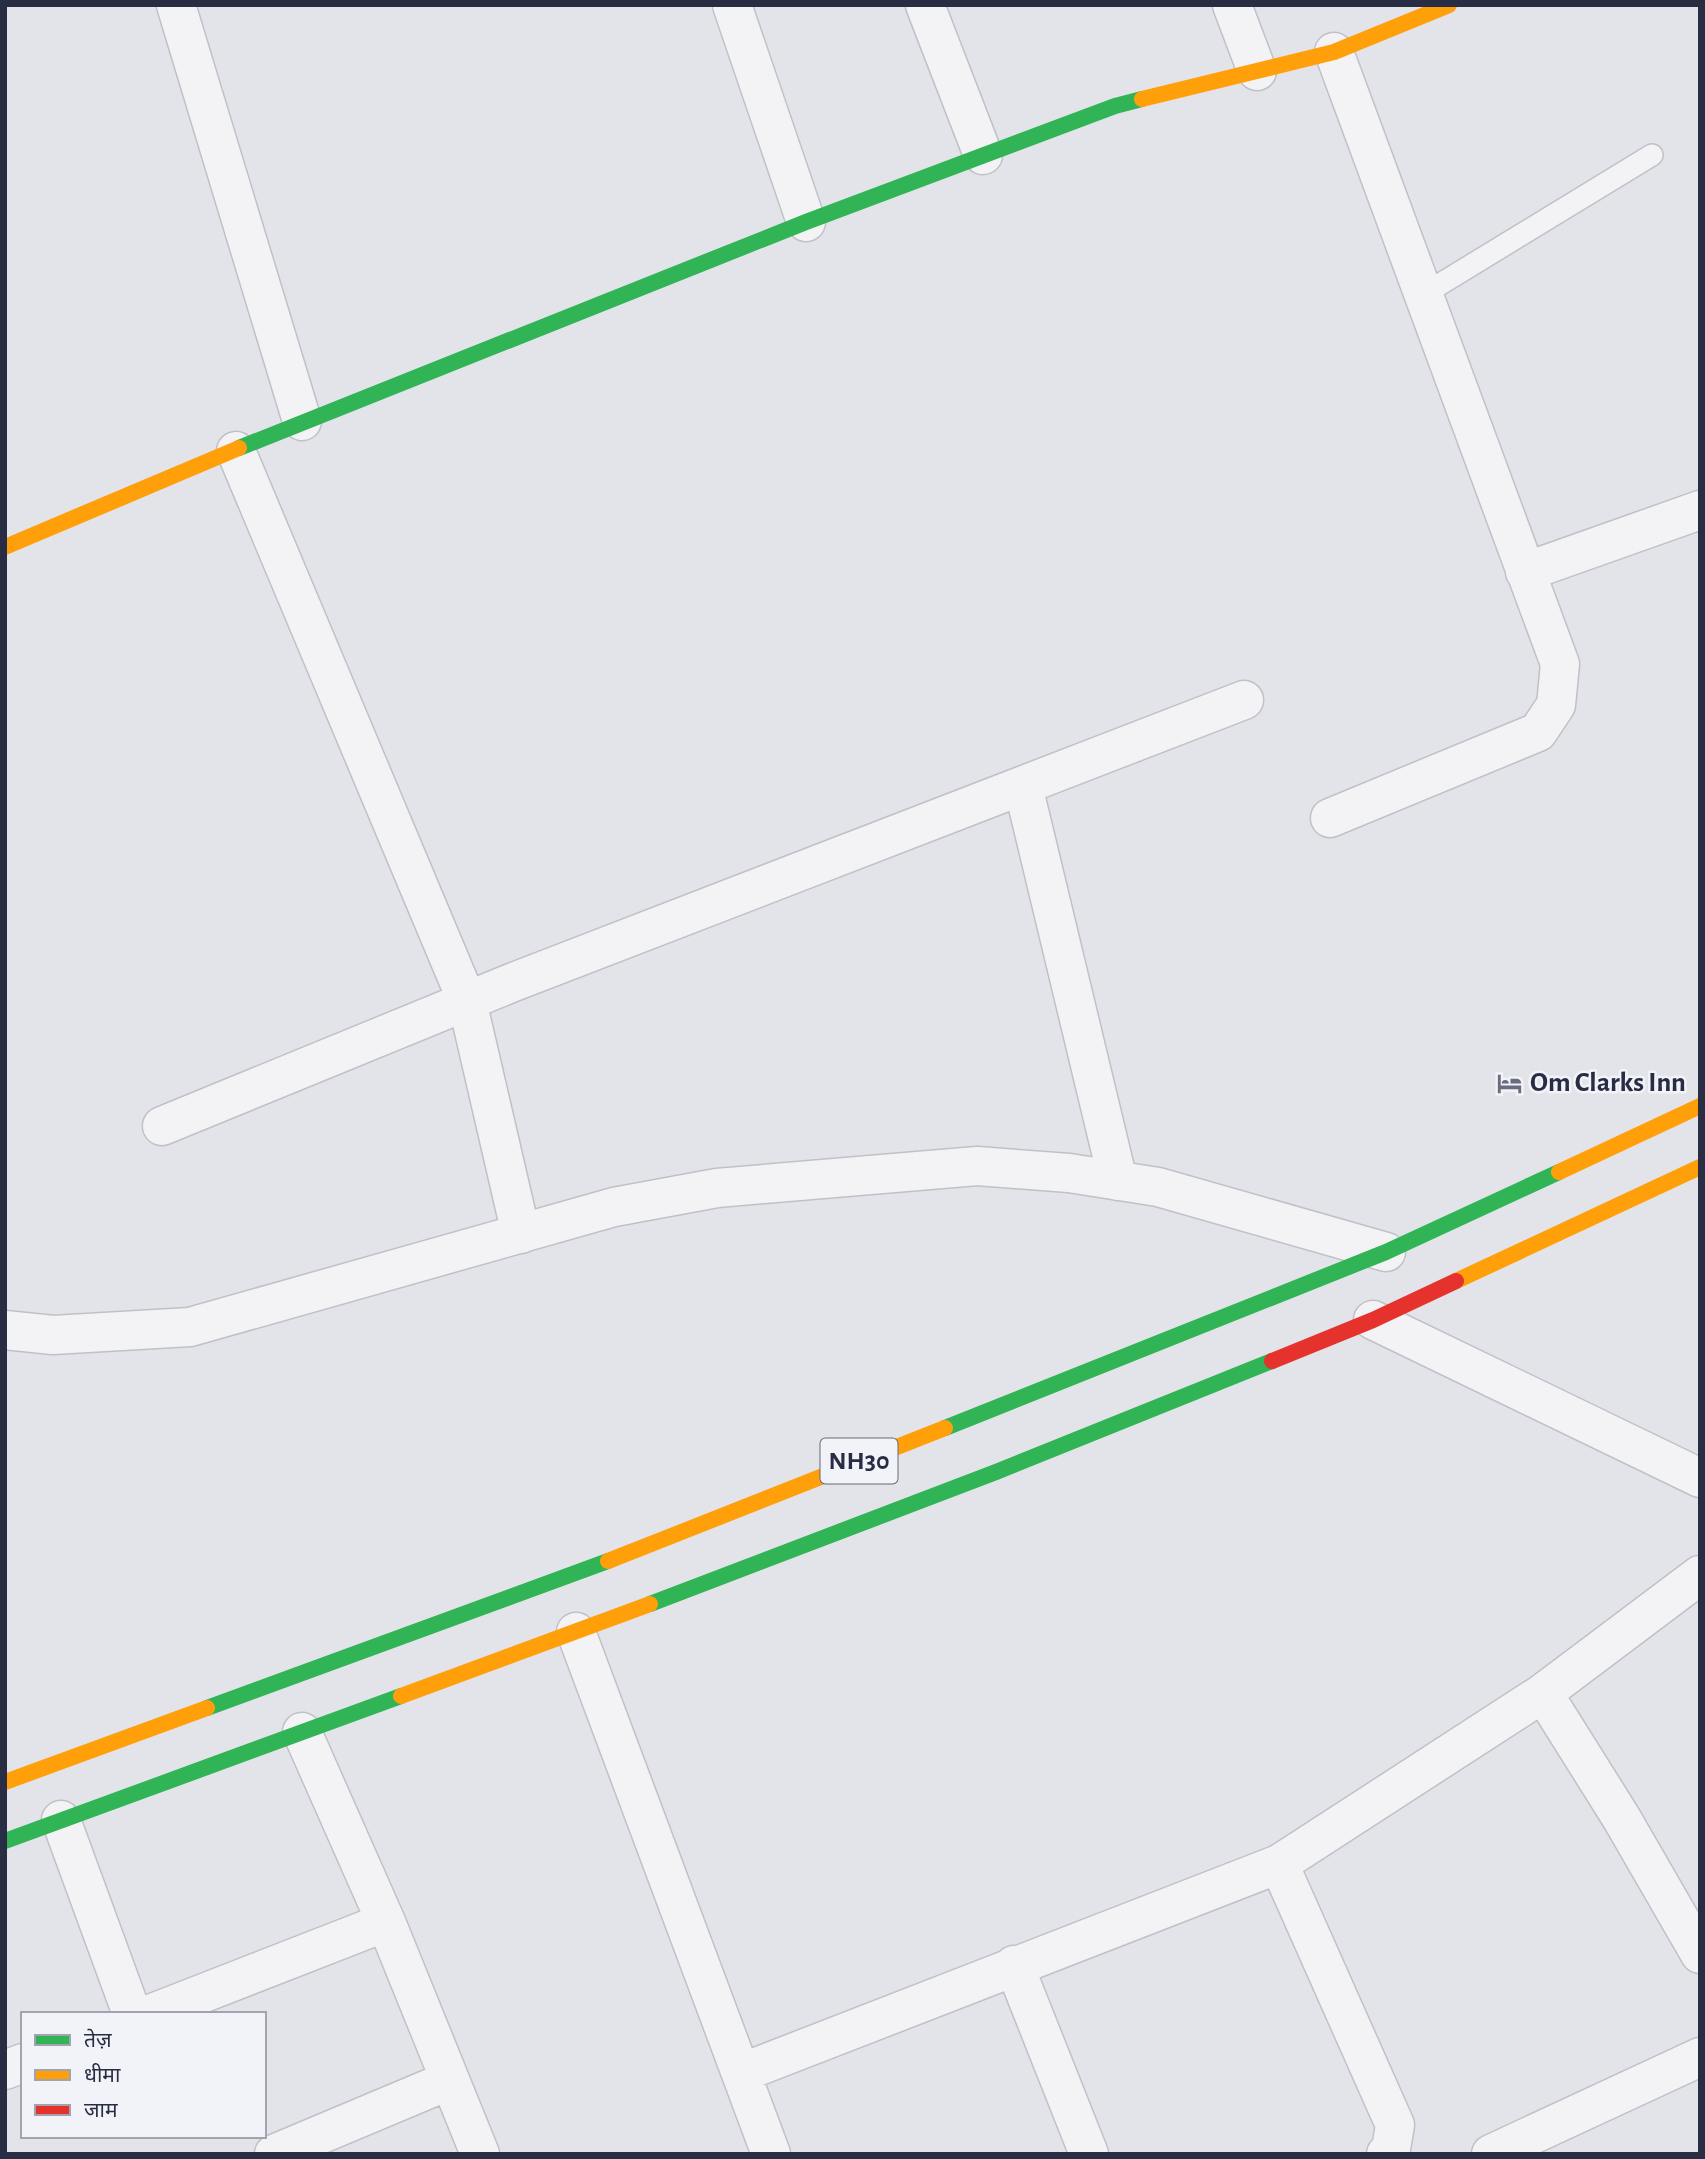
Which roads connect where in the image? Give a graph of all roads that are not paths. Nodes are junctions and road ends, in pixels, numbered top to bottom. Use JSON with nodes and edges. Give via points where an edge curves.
{"nodes":[{"id":1,"x":176,"y":5,"type":"edge"},
{"id":2,"x":732,"y":5,"type":"edge"},
{"id":3,"x":925,"y":5,"type":"edge"},
{"id":4,"x":1232,"y":5,"type":"edge"},
{"id":5,"x":1449,"y":5,"type":"edge"},
{"id":6,"x":1334,"y":52,"type":"junction"},
{"id":7,"x":1256,"y":72,"type":"junction"},
{"id":8,"x":983,"y":155,"type":"junction"},
{"id":9,"x":1652,"y":156,"type":"dead end"},
{"id":10,"x":806,"y":222,"type":"junction"},
{"id":11,"x":1424,"y":294,"type":"junction"},
{"id":12,"x":302,"y":421,"type":"junction"},
{"id":13,"x":236,"y":451,"type":"junction"},
{"id":14,"x":1700,"y":510,"type":"edge"},
{"id":15,"x":5,"y":547,"type":"edge"},
{"id":16,"x":1525,"y":572,"type":"junction"},
{"id":17,"x":1244,"y":700,"type":"dead end"},
{"id":18,"x":1023,"y":786,"type":"junction"},
{"id":19,"x":1330,"y":818,"type":"dead end"},
{"id":20,"x":467,"y":1001,"type":"junction"},
{"id":21,"x":1700,"y":1106,"type":"edge"},
{"id":22,"x":162,"y":1126,"type":"dead end"},
{"id":23,"x":1700,"y":1167,"type":"edge"},
{"id":24,"x":1118,"y":1181,"type":"junction"},
{"id":25,"x":521,"y":1234,"type":"junction"},
{"id":26,"x":1385,"y":1252,"type":"junction"},
{"id":27,"x":1373,"y":1320,"type":"junction"},
{"id":28,"x":5,"y":1329,"type":"edge"},
{"id":29,"x":1700,"y":1478,"type":"edge"},
{"id":30,"x":1700,"y":1575,"type":"edge"},
{"id":31,"x":576,"y":1632,"type":"junction"},
{"id":32,"x":1543,"y":1693,"type":"junction"},
{"id":33,"x":302,"y":1732,"type":"junction"},
{"id":34,"x":5,"y":1782,"type":"edge"},
{"id":35,"x":61,"y":1820,"type":"junction"},
{"id":36,"x":5,"y":1841,"type":"edge"},
{"id":37,"x":1279,"y":1864,"type":"junction"},
{"id":38,"x":386,"y":1922,"type":"junction"},
{"id":39,"x":1700,"y":1954,"type":"edge"},
{"id":40,"x":1014,"y":1965,"type":"junction"},
{"id":41,"x":131,"y":2012,"type":"edge"},
{"id":42,"x":155,"y":2012,"type":"edge"},
{"id":43,"x":1700,"y":2057,"type":"edge"},
{"id":44,"x":741,"y":2073,"type":"junction"},
{"id":45,"x":450,"y":2080,"type":"junction"},
{"id":46,"x":1393,"y":2152,"type":"edge"},
{"id":47,"x":274,"y":2154,"type":"edge"},
{"id":48,"x":480,"y":2154,"type":"edge"},
{"id":49,"x":771,"y":2154,"type":"edge"},
{"id":50,"x":1089,"y":2154,"type":"edge"},
{"id":51,"x":1491,"y":2154,"type":"edge"}],
"edges":[{"from":1,"to":12,"type":"street"},
{"from":2,"to":10,"type":"street"},
{"from":3,"to":8,"type":"street"},
{"from":4,"to":7,"type":"street"},
{"from":5,"to":6,"type":"main road"},
{"from":6,"to":7,"type":"main road"},
{"from":6,"to":11,"type":"street"},
{"from":7,"to":8,"type":"main road","via":[[1115,106]]},
{"from":8,"to":10,"type":"main road"},
{"from":9,"to":11,"type":"lane"},
{"from":10,"to":12,"type":"main road"},
{"from":11,"to":16,"type":"street"},
{"from":12,"to":13,"type":"main road"},
{"from":13,"to":15,"type":"main road"},
{"from":13,"to":20,"type":"street"},
{"from":14,"to":16,"type":"street"},
{"from":16,"to":19,"type":"street","via":[[1560,664],[1556,705],[1538,732]]},
{"from":17,"to":18,"type":"street"},
{"from":18,"to":20,"type":"street"},
{"from":18,"to":24,"type":"street"},
{"from":20,"to":22,"type":"street"},
{"from":20,"to":25,"type":"street"},
{"from":21,"to":26,"type":"main road","number":"NH30"},
{"from":23,"to":27,"type":"main road","number":"NH30"},
{"from":24,"to":25,"type":"street","via":[[977,1166],[717,1188],[614,1207]]},
{"from":24,"to":26,"type":"street","via":[[1157,1187]]},
{"from":25,"to":28,"type":"street","via":[[190,1327],[52,1335]]},
{"from":26,"to":34,"type":"main road","number":"NH30","via":[[557,1581]]},
{"from":27,"to":29,"type":"street"},
{"from":27,"to":31,"type":"main road","number":"NH30","via":[[996,1472]]},
{"from":30,"to":32,"type":"street"},
{"from":31,"to":33,"type":"main road","number":"NH30"},
{"from":31,"to":44,"type":"street"},
{"from":32,"to":37,"type":"street"},
{"from":32,"to":39,"type":"street"},
{"from":33,"to":35,"type":"main road","number":"NH30"},
{"from":33,"to":38,"type":"street"},
{"from":35,"to":36,"type":"main road","number":"NH30"},
{"from":35,"to":41,"type":"street"},
{"from":37,"to":40,"type":"street"},
{"from":37,"to":46,"type":"street","via":[[1395,2125]]},
{"from":38,"to":42,"type":"street"},
{"from":38,"to":45,"type":"street"},
{"from":40,"to":44,"type":"street"},
{"from":40,"to":50,"type":"street"},
{"from":43,"to":51,"type":"street"},
{"from":44,"to":49,"type":"street"},
{"from":45,"to":47,"type":"street"},
{"from":45,"to":48,"type":"street"}]}
